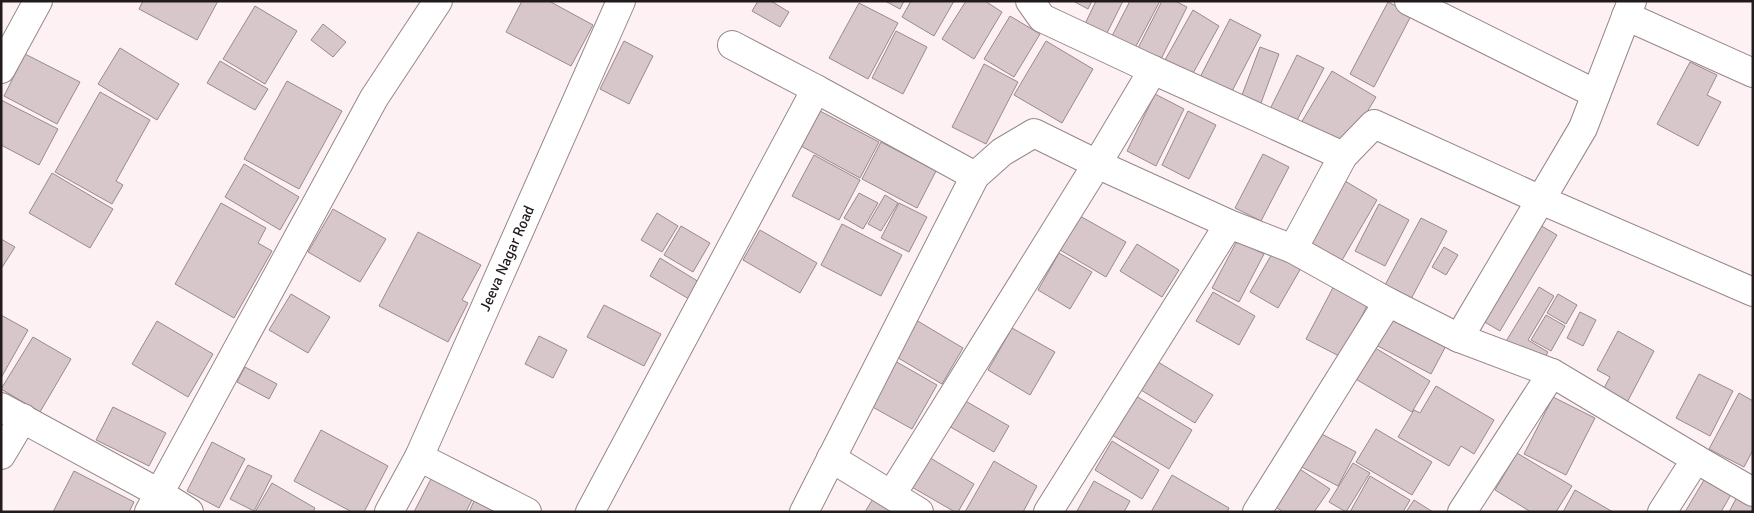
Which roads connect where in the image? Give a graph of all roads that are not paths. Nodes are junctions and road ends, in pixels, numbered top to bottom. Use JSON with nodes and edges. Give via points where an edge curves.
{"nodes":[{"id":1,"x":38,"y":1,"type":"edge"},
{"id":2,"x":438,"y":1,"type":"edge"},
{"id":3,"x":621,"y":1,"type":"edge"},
{"id":4,"x":1030,"y":1,"type":"edge"},
{"id":5,"x":1409,"y":1,"type":"edge"},
{"id":6,"x":1629,"y":9,"type":"edge"},
{"id":7,"x":732,"y":45,"type":"dead end"},
{"id":8,"x":1,"y":69,"type":"edge"},
{"id":9,"x":1153,"y":70,"type":"junction"},
{"id":10,"x":1753,"y":72,"type":"edge"},
{"id":11,"x":816,"y":89,"type":"junction"},
{"id":12,"x":1596,"y":94,"type":"junction"},
{"id":13,"x":1343,"y":156,"type":"junction"},
{"id":14,"x":1097,"y":164,"type":"junction"},
{"id":15,"x":975,"y":176,"type":"junction"},
{"id":16,"x":1541,"y":200,"type":"junction"},
{"id":17,"x":1229,"y":224,"type":"junction"},
{"id":18,"x":1293,"y":249,"type":"junction"},
{"id":19,"x":1753,"y":292,"type":"edge"},
{"id":20,"x":1388,"y":302,"type":"junction"},
{"id":21,"x":1459,"y":338,"type":"junction"},
{"id":22,"x":1552,"y":373,"type":"junction"},
{"id":23,"x":12,"y":412,"type":"edge"},
{"id":24,"x":1,"y":455,"type":"edge"},
{"id":25,"x":419,"y":457,"type":"junction"},
{"id":26,"x":831,"y":458,"type":"junction"},
{"id":27,"x":1696,"y":459,"type":"junction"},
{"id":28,"x":1753,"y":492,"type":"edge"},
{"id":29,"x":892,"y":494,"type":"junction"},
{"id":30,"x":154,"y":502,"type":"edge"},
{"id":31,"x":189,"y":512,"type":"edge"},
{"id":32,"x":389,"y":512,"type":"edge"},
{"id":33,"x":527,"y":512,"type":"edge"},
{"id":34,"x":590,"y":512,"type":"edge"},
{"id":35,"x":804,"y":512,"type":"edge"},
{"id":36,"x":919,"y":512,"type":"edge"},
{"id":37,"x":1048,"y":512,"type":"edge"},
{"id":38,"x":1257,"y":512,"type":"edge"},
{"id":39,"x":1462,"y":512,"type":"edge"},
{"id":40,"x":1662,"y":512,"type":"edge"}],
"edges":[{"from":1,"to":8,"type":"street"},
{"from":2,"to":30,"type":"street","via":[[374,98]]},
{"from":3,"to":25,"type":"street","name":"Jeeva Nagar Road"},
{"from":4,"to":9,"type":"street","via":[[1042,18]]},
{"from":5,"to":12,"type":"street"},
{"from":6,"to":10,"type":"street"},
{"from":6,"to":12,"type":"street"},
{"from":7,"to":11,"type":"street"},
{"from":9,"to":13,"type":"street"},
{"from":9,"to":14,"type":"street"},
{"from":11,"to":15,"type":"street"},
{"from":11,"to":34,"type":"street"},
{"from":12,"to":16,"type":"street","via":[[1583,128]]},
{"from":13,"to":16,"type":"street","via":[[1374,124]]},
{"from":13,"to":18,"type":"street"},
{"from":14,"to":15,"type":"street","via":[[1034,133],[1002,152]]},
{"from":14,"to":17,"type":"street"},
{"from":14,"to":29,"type":"street"},
{"from":15,"to":26,"type":"street"},
{"from":16,"to":19,"type":"street"},
{"from":16,"to":21,"type":"street"},
{"from":17,"to":18,"type":"street"},
{"from":17,"to":37,"type":"street"},
{"from":18,"to":20,"type":"street"},
{"from":20,"to":21,"type":"street"},
{"from":20,"to":38,"type":"street"},
{"from":21,"to":22,"type":"street"},
{"from":22,"to":27,"type":"street"},
{"from":22,"to":39,"type":"street"},
{"from":23,"to":24,"type":"street"},
{"from":23,"to":30,"type":"street"},
{"from":25,"to":32,"type":"street","name":"Jeeva Nagar Road"},
{"from":25,"to":33,"type":"street"},
{"from":26,"to":29,"type":"street"},
{"from":26,"to":35,"type":"street"},
{"from":27,"to":28,"type":"street"},
{"from":27,"to":40,"type":"street"},
{"from":29,"to":36,"type":"street"},
{"from":30,"to":31,"type":"street"}]}
